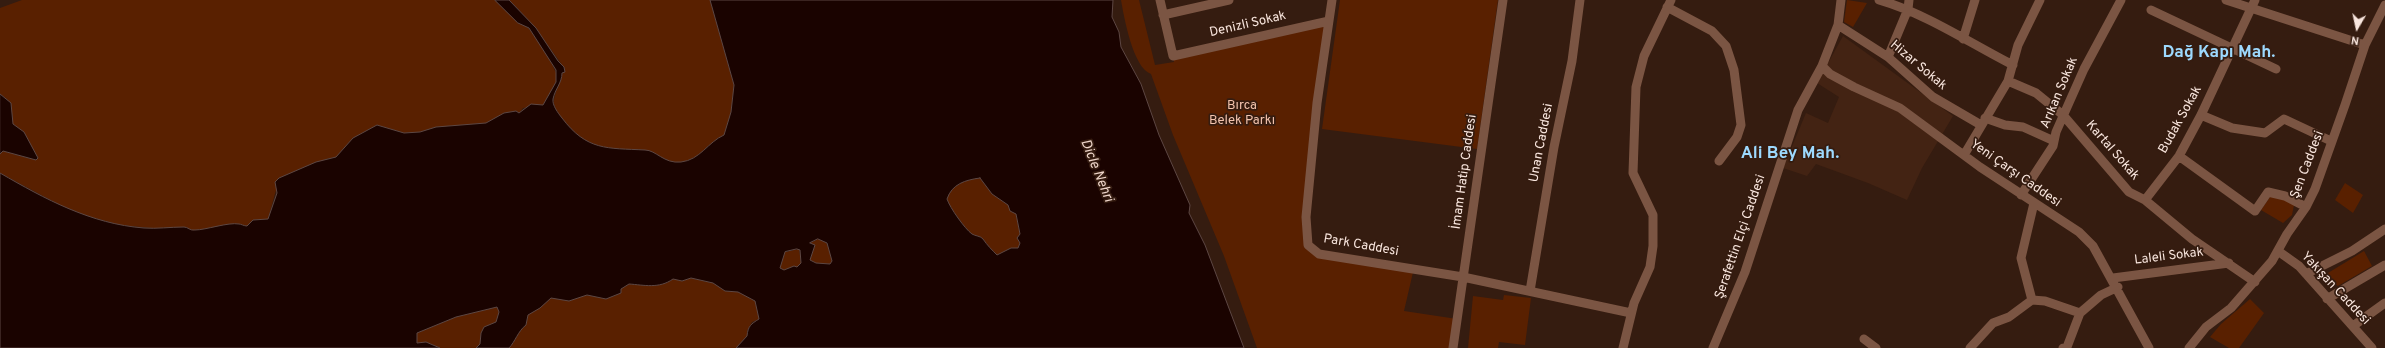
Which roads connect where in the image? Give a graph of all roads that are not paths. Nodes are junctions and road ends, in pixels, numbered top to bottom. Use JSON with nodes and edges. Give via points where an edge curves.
{"nodes":[{"id":1,"x":1160,"y":0,"type":"edge"},
{"id":2,"x":1229,"y":0,"type":"edge"},
{"id":3,"x":1332,"y":0,"type":"edge"},
{"id":4,"x":1503,"y":0,"type":"edge"},
{"id":5,"x":1580,"y":0,"type":"edge"},
{"id":6,"x":1841,"y":0,"type":"edge"},
{"id":7,"x":1878,"y":0,"type":"edge"},
{"id":8,"x":1974,"y":0,"type":"edge"},
{"id":9,"x":2040,"y":0,"type":"edge"},
{"id":10,"x":2121,"y":0,"type":"edge"},
{"id":11,"x":2226,"y":0,"type":"edge"},
{"id":12,"x":2255,"y":0,"type":"edge"},
{"id":13,"x":1669,"y":3,"type":"edge"},
{"id":14,"x":1908,"y":4,"type":"edge"},
{"id":15,"x":2385,"y":5,"type":"edge"},
{"id":16,"x":2251,"y":9,"type":"junction"},
{"id":17,"x":2151,"y":10,"type":"dead end"},
{"id":18,"x":1163,"y":15,"type":"junction"},
{"id":19,"x":1329,"y":21,"type":"junction"},
{"id":20,"x":1838,"y":25,"type":"junction"},
{"id":21,"x":1963,"y":40,"type":"junction"},
{"id":22,"x":2365,"y":44,"type":"junction"},
{"id":23,"x":2232,"y":48,"type":"junction"},
{"id":24,"x":1888,"y":57,"type":"junction"},
{"id":25,"x":2013,"y":65,"type":"junction"},
{"id":26,"x":1822,"y":66,"type":"junction"},
{"id":27,"x":2276,"y":69,"type":"dead end"},
{"id":28,"x":2008,"y":81,"type":"junction"},
{"id":29,"x":2063,"y":115,"type":"junction"},
{"id":30,"x":2201,"y":116,"type":"junction"},
{"id":31,"x":1983,"y":122,"type":"junction"},
{"id":32,"x":2054,"y":141,"type":"junction"},
{"id":33,"x":2331,"y":141,"type":"junction"},
{"id":34,"x":1964,"y":155,"type":"junction"},
{"id":35,"x":2179,"y":156,"type":"junction"},
{"id":36,"x":1719,"y":161,"type":"dead end"},
{"id":37,"x":2021,"y":195,"type":"junction"},
{"id":38,"x":2145,"y":200,"type":"junction"},
{"id":39,"x":2034,"y":203,"type":"junction"},
{"id":40,"x":2306,"y":207,"type":"junction"},
{"id":41,"x":2385,"y":229,"type":"edge"},
{"id":42,"x":2278,"y":251,"type":"junction"},
{"id":43,"x":2229,"y":263,"type":"junction"},
{"id":44,"x":2385,"y":265,"type":"edge"},
{"id":45,"x":2306,"y":274,"type":"junction"},
{"id":46,"x":1463,"y":277,"type":"junction"},
{"id":47,"x":2113,"y":278,"type":"junction"},
{"id":48,"x":2255,"y":282,"type":"junction"},
{"id":49,"x":2118,"y":288,"type":"junction"},
{"id":50,"x":1530,"y":291,"type":"junction"},
{"id":51,"x":2327,"y":298,"type":"junction"},
{"id":52,"x":2032,"y":300,"type":"junction"},
{"id":53,"x":2385,"y":303,"type":"edge"},
{"id":54,"x":1631,"y":313,"type":"junction"},
{"id":55,"x":2080,"y":313,"type":"junction"},
{"id":56,"x":2353,"y":326,"type":"junction"},
{"id":57,"x":1864,"y":339,"type":"dead end"},
{"id":58,"x":1453,"y":348,"type":"edge"},
{"id":59,"x":1623,"y":348,"type":"edge"},
{"id":60,"x":1713,"y":348,"type":"edge"},
{"id":61,"x":1876,"y":348,"type":"edge"},
{"id":62,"x":1970,"y":348,"type":"edge"},
{"id":63,"x":2063,"y":348,"type":"edge"},
{"id":64,"x":2149,"y":348,"type":"edge"},
{"id":65,"x":2189,"y":348,"type":"edge"},
{"id":66,"x":2372,"y":348,"type":"edge"}],
"edges":[{"from":1,"to":18,"type":"street"},
{"from":2,"to":18,"type":"street"},
{"from":3,"to":19,"type":"street","name":"Park Caddesi"},
{"from":4,"to":46,"type":"street","name":"İmam Hatip Caddesi"},
{"from":5,"to":50,"type":"street","name":"Unan Caddesi","via":[[1572,62],[1554,147]]},
{"from":6,"to":20,"type":"street","name":"Şerafettin Elçi Caddesi"},
{"from":7,"to":14,"type":"street"},
{"from":8,"to":21,"type":"street"},
{"from":9,"to":25,"type":"street","via":[[2018,45]]},
{"from":10,"to":29,"type":"street","name":"Arıkan Sokak"},
{"from":11,"to":16,"type":"street"},
{"from":12,"to":16,"type":"street","name":"Budak Sokak"},
{"from":13,"to":36,"type":"street","via":[[1712,32],[1726,46],[1734,70],[1741,124],[1737,137]]},
{"from":13,"to":54,"type":"street","via":[[1644,56],[1636,87],[1634,173],[1653,215],[1653,246],[1650,267]]},
{"from":14,"to":21,"type":"street"},
{"from":14,"to":24,"type":"street"},
{"from":15,"to":22,"type":"street","name":"Şen Caddesi"},
{"from":16,"to":22,"type":"street"},
{"from":16,"to":23,"type":"street","name":"Budak Sokak"},
{"from":17,"to":23,"type":"street"},
{"from":18,"to":19,"type":"street","name":"Denizli Sokak","via":[[1173,56]]},
{"from":19,"to":46,"type":"street","name":"Park Caddesi","via":[[1306,218],[1308,245],[1319,254]]},
{"from":20,"to":24,"type":"street","name":"Hizar Sokak"},
{"from":20,"to":26,"type":"street","name":"Şerafettin Elçi Caddesi"},
{"from":21,"to":25,"type":"street"},
{"from":22,"to":33,"type":"street","name":"Şen Caddesi"},
{"from":23,"to":27,"type":"street"},
{"from":23,"to":30,"type":"street","name":"Budak Sokak"},
{"from":24,"to":31,"type":"street","name":"Hizar Sokak","via":[[1933,97]]},
{"from":25,"to":28,"type":"street"},
{"from":26,"to":34,"type":"street","name":"Yeni Çarşı Caddesi","via":[[1830,74],[1854,87],[1900,108]]},
{"from":26,"to":60,"type":"street","name":"Şerafettin Elçi Caddesi","via":[[1798,110],[1745,272]]},
{"from":28,"to":29,"type":"street","name":"Kartal Sokak","via":[[2036,93]]},
{"from":28,"to":31,"type":"street"},
{"from":29,"to":32,"type":"street","name":"Arıkan Sokak"},
{"from":29,"to":38,"type":"street","name":"Kartal Sokak","via":[[2129,192]]},
{"from":30,"to":33,"type":"street","via":[[2232,128],[2265,133],[2284,119]]},
{"from":30,"to":35,"type":"street","name":"Budak Sokak"},
{"from":31,"to":32,"type":"street","name":"Hizar Sokak","via":[[2023,128]]},
{"from":31,"to":34,"type":"street"},
{"from":32,"to":37,"type":"street","name":"Arıkan Sokak","via":[[2034,178]]},
{"from":33,"to":40,"type":"street","name":"Şen Caddesi","via":[[2315,190]]},
{"from":34,"to":37,"type":"street","name":"Yeni Çarşı Caddesi"},
{"from":35,"to":38,"type":"street","name":"Budak Sokak"},
{"from":35,"to":40,"type":"street","via":[[2255,211],[2268,192],[2285,196]]},
{"from":37,"to":39,"type":"street","name":"Yeni Çarşı Caddesi"},
{"from":38,"to":43,"type":"street","name":"Kartal Sokak","via":[[2192,240]]},
{"from":39,"to":47,"type":"street","name":"Yeni Çarşı Caddesi","via":[[2079,232],[2093,246]]},
{"from":39,"to":52,"type":"street","via":[[2021,258]]},
{"from":40,"to":42,"type":"street","name":"Şen Caddesi","via":[[2286,234]]},
{"from":41,"to":45,"type":"street","via":[[2352,252]]},
{"from":42,"to":45,"type":"street","name":"Yakışan Caddesi"},
{"from":42,"to":48,"type":"street","name":"Şen Caddesi"},
{"from":43,"to":47,"type":"street","name":"Laleli Sokak"},
{"from":43,"to":48,"type":"street","name":"Kartal Sokak"},
{"from":44,"to":51,"type":"street"},
{"from":45,"to":51,"type":"street","name":"Yakışan Caddesi"},
{"from":46,"to":50,"type":"street","name":"Park Caddesi"},
{"from":46,"to":58,"type":"street","name":"İmam Hatip Caddesi"},
{"from":47,"to":49,"type":"street","name":"Yeni Çarşı Caddesi"},
{"from":48,"to":65,"type":"street","name":"Şen Caddesi","via":[[2231,308],[2206,327]]},
{"from":49,"to":55,"type":"street","via":[[2101,295]]},
{"from":49,"to":64,"type":"street","name":"Yeni Çarşı Caddesi"},
{"from":50,"to":54,"type":"street","name":"Park Caddesi"},
{"from":51,"to":56,"type":"street","name":"Yakışan Caddesi"},
{"from":52,"to":55,"type":"street","via":[[2045,301]]},
{"from":52,"to":62,"type":"street","via":[[2009,317],[1993,323]]},
{"from":53,"to":56,"type":"street"},
{"from":54,"to":59,"type":"street"},
{"from":55,"to":63,"type":"street","via":[[2067,347]]},
{"from":56,"to":66,"type":"street","name":"Yakışan Caddesi"},
{"from":57,"to":61,"type":"street"}]}
